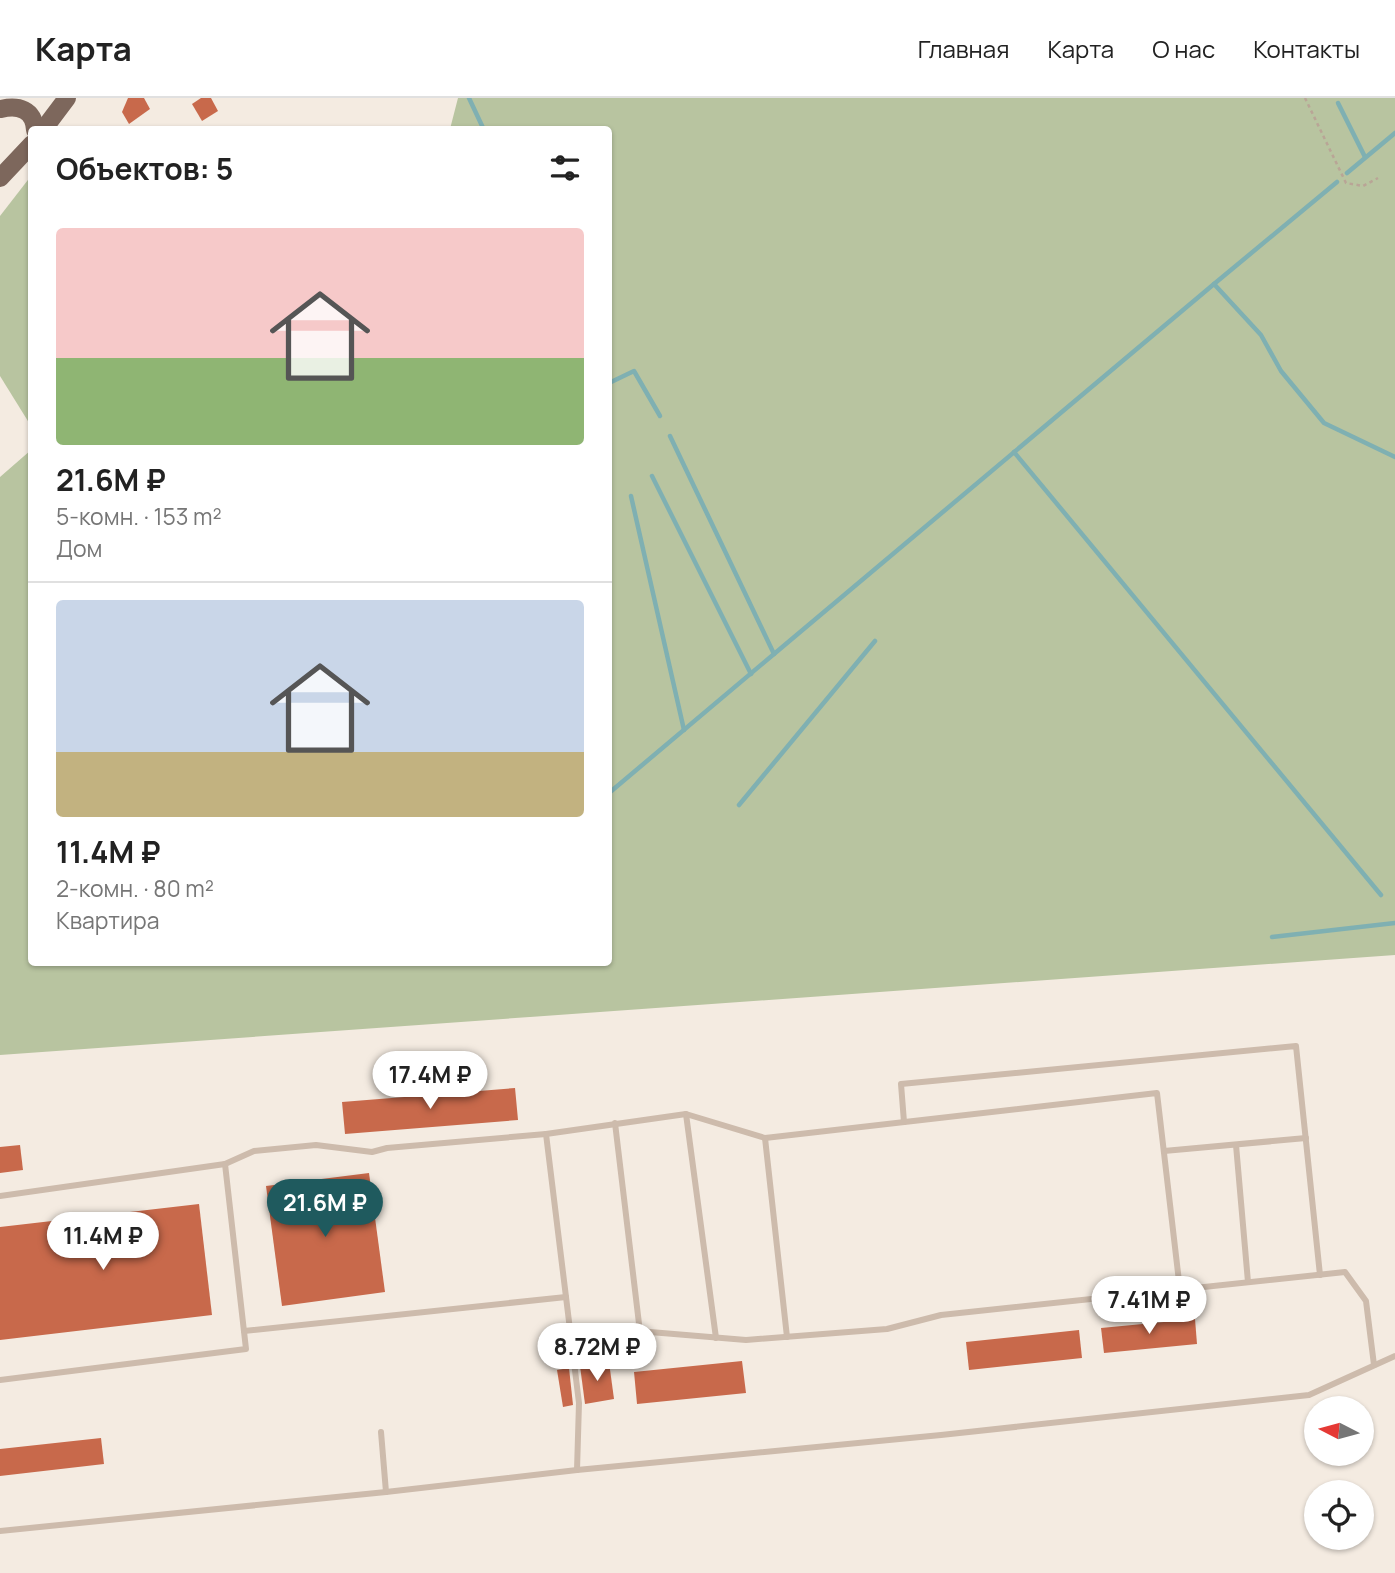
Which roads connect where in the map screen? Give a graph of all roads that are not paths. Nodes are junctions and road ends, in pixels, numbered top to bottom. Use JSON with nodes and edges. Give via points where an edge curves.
{"nodes":[{"id":1,"x":11,"y":98,"type":"edge"},
{"id":2,"x":67,"y":98,"type":"edge"},
{"id":3,"x":0,"y":109,"type":"edge"},
{"id":4,"x":34,"y":126,"type":"edge"},
{"id":5,"x":46,"y":126,"type":"edge"},
{"id":6,"x":28,"y":145,"type":"edge"},
{"id":7,"x":0,"y":178,"type":"edge"},
{"id":8,"x":685,"y":1114,"type":"junction"},
{"id":9,"x":904,"y":1122,"type":"junction"},
{"id":10,"x":615,"y":1123,"type":"junction"},
{"id":11,"x":546,"y":1134,"type":"junction"},
{"id":12,"x":765,"y":1138,"type":"junction"},
{"id":13,"x":1306,"y":1138,"type":"junction"},
{"id":14,"x":1236,"y":1144,"type":"junction"},
{"id":15,"x":1164,"y":1152,"type":"junction"},
{"id":16,"x":225,"y":1164,"type":"junction"},
{"id":17,"x":0,"y":1196,"type":"edge"},
{"id":18,"x":1320,"y":1275,"type":"junction"},
{"id":19,"x":1248,"y":1282,"type":"junction"},
{"id":20,"x":1180,"y":1290,"type":"junction"},
{"id":21,"x":566,"y":1297,"type":"junction"},
{"id":22,"x":244,"y":1331,"type":"junction"},
{"id":23,"x":640,"y":1332,"type":"junction"},
{"id":24,"x":570,"y":1335,"type":"junction"},
{"id":25,"x":787,"y":1337,"type":"junction"},
{"id":26,"x":716,"y":1338,"type":"junction"},
{"id":27,"x":1395,"y":1356,"type":"edge"},
{"id":28,"x":1374,"y":1365,"type":"junction"},
{"id":29,"x":0,"y":1380,"type":"edge"},
{"id":30,"x":381,"y":1432,"type":"dead end"},
{"id":31,"x":577,"y":1470,"type":"junction"},
{"id":32,"x":387,"y":1492,"type":"junction"},
{"id":33,"x":0,"y":1531,"type":"edge"}],
"edges":[{"from":1,"to":3,"type":"main road"},
{"from":2,"to":5,"type":"main road"},
{"from":3,"to":4,"type":"main road","via":[[15,106],[27,112]]},
{"from":6,"to":7,"type":"main road"},
{"from":8,"to":10,"type":"lane"},
{"from":8,"to":12,"type":"lane"},
{"from":8,"to":26,"type":"lane"},
{"from":9,"to":12,"type":"lane"},
{"from":9,"to":13,"type":"lane","via":[[901,1084],[1296,1046]]},
{"from":9,"to":15,"type":"lane","via":[[1157,1093]]},
{"from":10,"to":11,"type":"lane"},
{"from":10,"to":23,"type":"lane"},
{"from":11,"to":16,"type":"lane","via":[[372,1152],[316,1145],[254,1151]]},
{"from":11,"to":21,"type":"lane"},
{"from":12,"to":25,"type":"lane"},
{"from":13,"to":14,"type":"lane"},
{"from":13,"to":18,"type":"lane"},
{"from":14,"to":15,"type":"lane"},
{"from":14,"to":19,"type":"lane"},
{"from":15,"to":20,"type":"lane"},
{"from":16,"to":17,"type":"lane"},
{"from":16,"to":22,"type":"lane"},
{"from":18,"to":19,"type":"lane"},
{"from":18,"to":28,"type":"lane","via":[[1345,1272],[1366,1301]]},
{"from":19,"to":20,"type":"lane"},
{"from":20,"to":25,"type":"lane","via":[[941,1315],[887,1329]]},
{"from":21,"to":22,"type":"lane"},
{"from":21,"to":24,"type":"lane"},
{"from":22,"to":29,"type":"lane","via":[[246,1349]]},
{"from":23,"to":24,"type":"lane"},
{"from":23,"to":26,"type":"lane"},
{"from":24,"to":31,"type":"lane","via":[[579,1403]]},
{"from":25,"to":26,"type":"lane"},
{"from":27,"to":28,"type":"lane"},
{"from":28,"to":31,"type":"lane","via":[[1310,1395]]},
{"from":30,"to":32,"type":"lane"},
{"from":31,"to":32,"type":"lane"},
{"from":32,"to":33,"type":"lane"}]}
